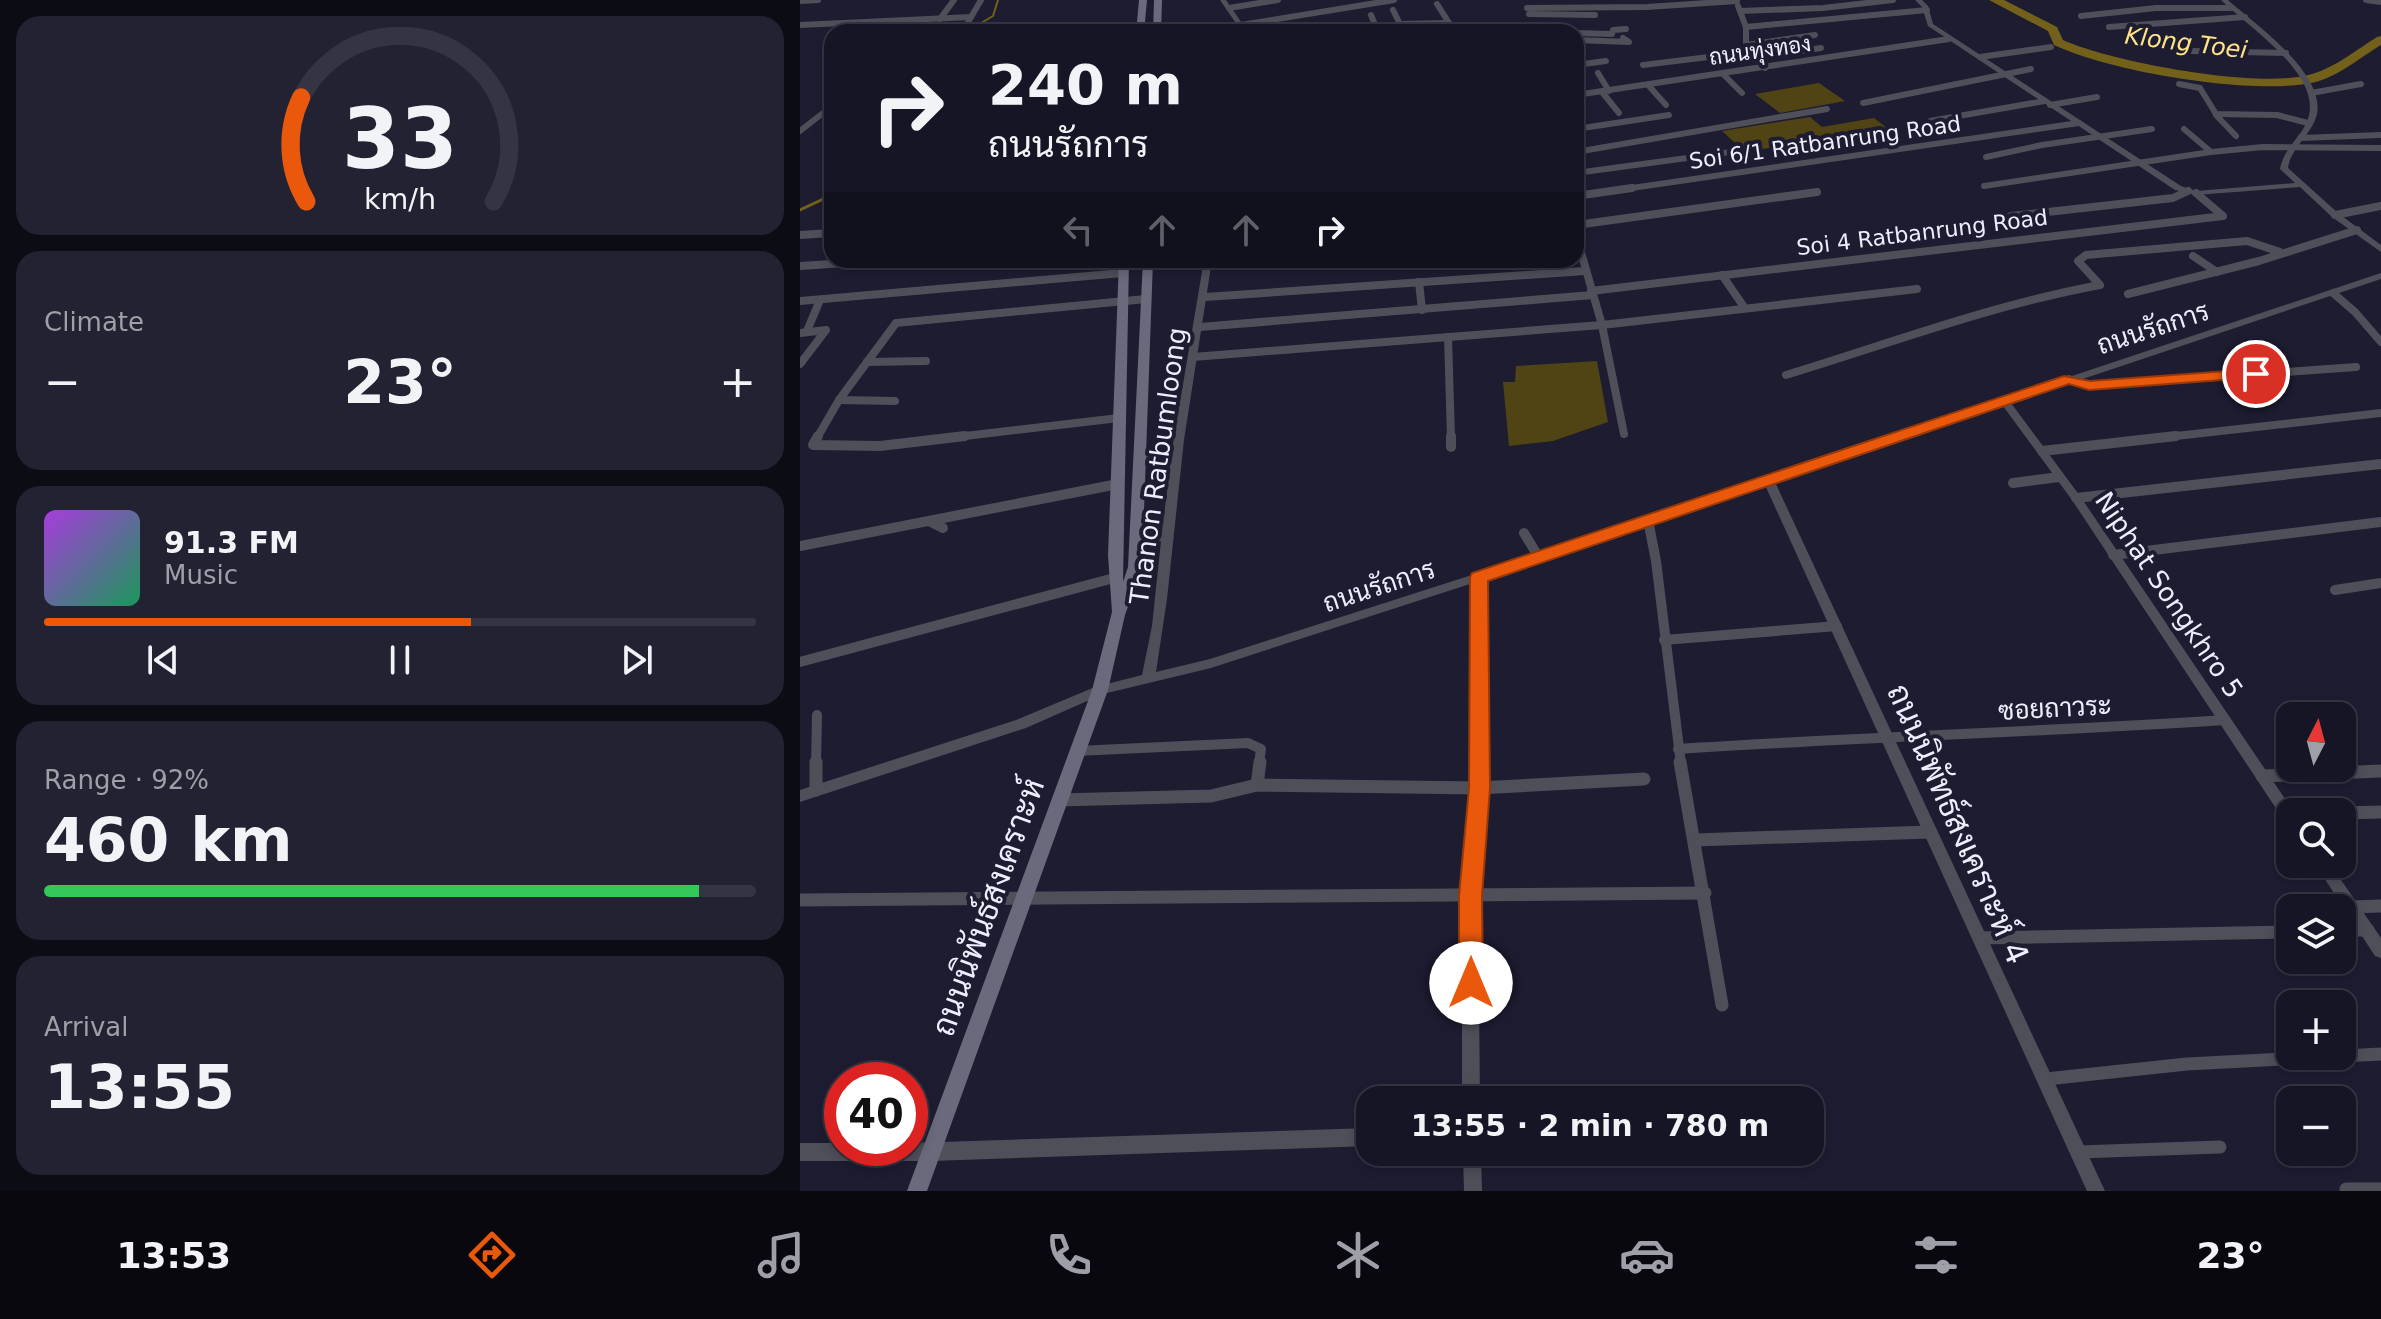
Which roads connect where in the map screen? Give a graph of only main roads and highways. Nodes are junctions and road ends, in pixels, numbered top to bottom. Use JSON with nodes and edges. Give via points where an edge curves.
{"nodes":[{"id":1,"x":1143,"y":0,"type":"edge"},
{"id":2,"x":1158,"y":0,"type":"edge"},
{"id":3,"x":1141,"y":24,"type":"edge"},
{"id":4,"x":1157,"y":24,"type":"edge"},
{"id":5,"x":1124,"y":268,"type":"edge"},
{"id":6,"x":1148,"y":268,"type":"edge"},
{"id":7,"x":1118,"y":615,"type":"junction"},
{"id":8,"x":917,"y":1191,"type":"edge"}],
"edges":[{"from":1,"to":3,"type":"main road"},
{"from":2,"to":4,"type":"main road"},
{"from":5,"to":7,"type":"main road","via":[[1114,578]]},
{"from":6,"to":7,"type":"main road","via":[[1135,567]]},
{"from":7,"to":8,"type":"main road","name":"ถนนนิพันธ์สงเคราะห์","via":[[1100,690]]}]}
